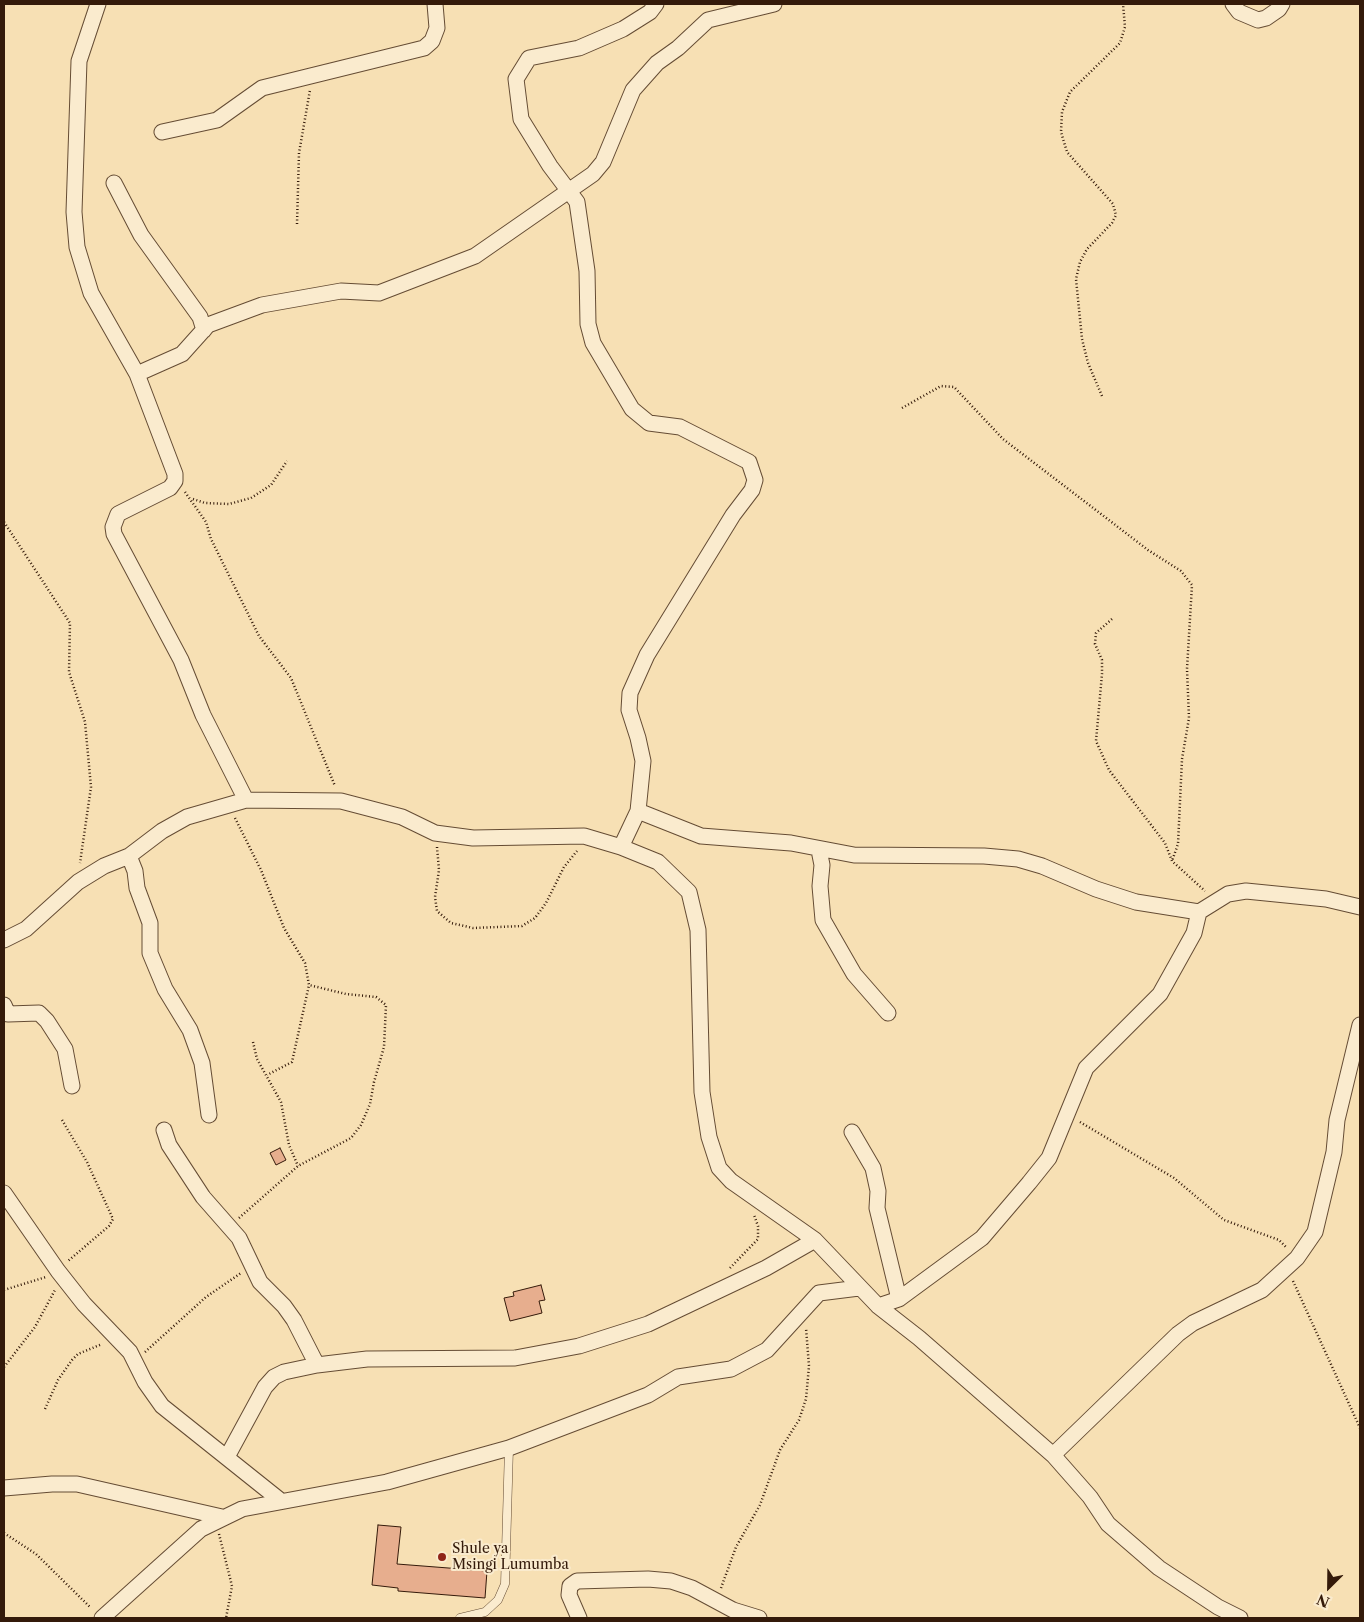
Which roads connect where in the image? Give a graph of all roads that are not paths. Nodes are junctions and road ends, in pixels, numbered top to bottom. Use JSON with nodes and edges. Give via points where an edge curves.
{"nodes":[{"id":1,"x":98,"y":4,"type":"edge"},
{"id":2,"x":435,"y":4,"type":"edge"},
{"id":3,"x":656,"y":4,"type":"edge"},
{"id":4,"x":774,"y":4,"type":"edge"},
{"id":5,"x":1233,"y":4,"type":"edge"},
{"id":6,"x":1282,"y":4,"type":"edge"},
{"id":7,"x":162,"y":132,"type":"dead end"},
{"id":8,"x":114,"y":184,"type":"dead end"},
{"id":9,"x":569,"y":189,"type":"junction"},
{"id":10,"x":204,"y":330,"type":"junction"},
{"id":11,"x":137,"y":374,"type":"junction"},
{"id":12,"x":246,"y":800,"type":"junction"},
{"id":13,"x":638,"y":811,"type":"junction"},
{"id":14,"x":620,"y":847,"type":"junction"},
{"id":15,"x":820,"y":850,"type":"junction"},
{"id":16,"x":129,"y":856,"type":"junction"},
{"id":17,"x":1360,"y":907,"type":"edge"},
{"id":18,"x":1199,"y":912,"type":"junction"},
{"id":19,"x":4,"y":940,"type":"edge"},
{"id":20,"x":4,"y":1005,"type":"edge"},
{"id":21,"x":888,"y":1013,"type":"dead end"},
{"id":22,"x":1360,"y":1025,"type":"edge"},
{"id":23,"x":1355,"y":1075,"type":"edge"},
{"id":24,"x":72,"y":1086,"type":"dead end"},
{"id":25,"x":209,"y":1115,"type":"dead end"},
{"id":26,"x":164,"y":1130,"type":"dead end"},
{"id":27,"x":852,"y":1132,"type":"dead end"},
{"id":28,"x":4,"y":1193,"type":"edge"},
{"id":29,"x":815,"y":1240,"type":"junction"},
{"id":30,"x":859,"y":1288,"type":"junction"},
{"id":31,"x":899,"y":1300,"type":"junction"},
{"id":32,"x":878,"y":1306,"type":"junction"},
{"id":33,"x":317,"y":1366,"type":"junction"},
{"id":34,"x":509,"y":1448,"type":"junction"},
{"id":35,"x":1053,"y":1455,"type":"junction"},
{"id":36,"x":227,"y":1457,"type":"junction"},
{"id":37,"x":4,"y":1488,"type":"edge"},
{"id":38,"x":281,"y":1501,"type":"junction"},
{"id":39,"x":218,"y":1519,"type":"junction"},
{"id":40,"x":1215,"y":1612,"type":"edge"},
{"id":41,"x":102,"y":1618,"type":"edge"},
{"id":42,"x":460,"y":1618,"type":"edge"},
{"id":43,"x":579,"y":1618,"type":"edge"},
{"id":44,"x":759,"y":1618,"type":"edge"},
{"id":45,"x":1240,"y":1618,"type":"edge"}],
"edges":[{"from":1,"to":11,"type":"street","via":[[79,61],[74,212],[77,247],[91,293]]},
{"from":2,"to":7,"type":"street","via":[[437,28],[424,48],[262,88],[217,120]]},
{"from":3,"to":9,"type":"street","via":[[650,12],[623,29],[579,48],[529,58],[516,79],[521,119],[550,166]]},
{"from":4,"to":9,"type":"street","via":[[708,20],[656,63],[634,90],[603,162],[593,174]]},
{"from":5,"to":6,"type":"street","via":[[1239,12],[1258,20],[1266,18]]},
{"from":8,"to":10,"type":"street","via":[[141,235],[200,317]]},
{"from":9,"to":10,"type":"street","via":[[475,256],[414,281],[379,293],[340,292],[262,305],[208,325]]},
{"from":9,"to":13,"type":"street","via":[[577,202],[586,271],[588,324],[593,343],[632,409],[649,423],[680,427],[749,462],[755,480],[752,490],[647,655],[630,693],[628,710],[643,761]]},
{"from":10,"to":11,"type":"street","via":[[182,354]]},
{"from":11,"to":12,"type":"street","via":[[175,481],[170,488],[118,514],[113,526],[114,534],[181,660],[203,715]]},
{"from":12,"to":14,"type":"street","via":[[341,801],[402,817],[435,832],[473,838],[584,836]]},
{"from":12,"to":16,"type":"street","via":[[187,817]]},
{"from":13,"to":14,"type":"street"},
{"from":13,"to":15,"type":"street","via":[[701,836],[791,843]]},
{"from":14,"to":29,"type":"street","via":[[658,862],[689,892],[698,930],[702,1092],[708,1137],[719,1168],[731,1181]]},
{"from":15,"to":18,"type":"street","via":[[854,855],[1018,859],[1136,902]]},
{"from":15,"to":21,"type":"street","via":[[823,920],[854,974]]},
{"from":16,"to":19,"type":"street","via":[[78,882],[26,929]]},
{"from":16,"to":25,"type":"street","via":[[150,923],[150,953],[165,989],[190,1030],[202,1063]]},
{"from":17,"to":18,"type":"street","via":[[1246,891],[1228,894]]},
{"from":18,"to":31,"type":"street","via":[[1194,933],[1160,994],[1086,1068],[1050,1158],[982,1238]]},
{"from":20,"to":24,"type":"street","via":[[8,1014],[40,1013],[48,1021],[65,1049]]},
{"from":22,"to":23,"type":"street"},
{"from":23,"to":35,"type":"street","via":[[1337,1120],[1334,1152],[1314,1232],[1293,1263],[1262,1290],[1193,1323],[1178,1334]]},
{"from":26,"to":33,"type":"street","via":[[169,1145],[203,1197],[240,1238],[260,1282],[294,1320]]},
{"from":27,"to":31,"type":"street","via":[[873,1168],[878,1191],[877,1208]]},
{"from":28,"to":36,"type":"street","via":[[62,1276],[136,1362],[162,1406]]},
{"from":29,"to":30,"type":"street"},
{"from":29,"to":33,"type":"street","via":[[766,1268],[648,1324],[579,1346],[515,1358],[395,1358]]},
{"from":30,"to":32,"type":"street"},
{"from":30,"to":34,"type":"street","via":[[819,1293],[767,1350],[731,1369],[678,1377],[648,1395]]},
{"from":31,"to":32,"type":"street"},
{"from":32,"to":35,"type":"street","via":[[920,1338]]},
{"from":33,"to":36,"type":"street","via":[[274,1377],[265,1387]]},
{"from":34,"to":38,"type":"street","via":[[377,1484]]},
{"from":34,"to":42,"type":"lane","via":[[505,1584],[498,1600],[485,1612]]},
{"from":35,"to":40,"type":"street","via":[[1108,1524]]},
{"from":36,"to":38,"type":"street"},
{"from":37,"to":39,"type":"street","via":[[77,1484]]},
{"from":38,"to":39,"type":"street","via":[[242,1509]]},
{"from":39,"to":41,"type":"street","via":[[201,1529]]},
{"from":40,"to":45,"type":"street"},
{"from":43,"to":44,"type":"street","via":[[569,1595],[570,1586],[577,1581],[648,1579],[671,1581],[733,1610]]}]}
